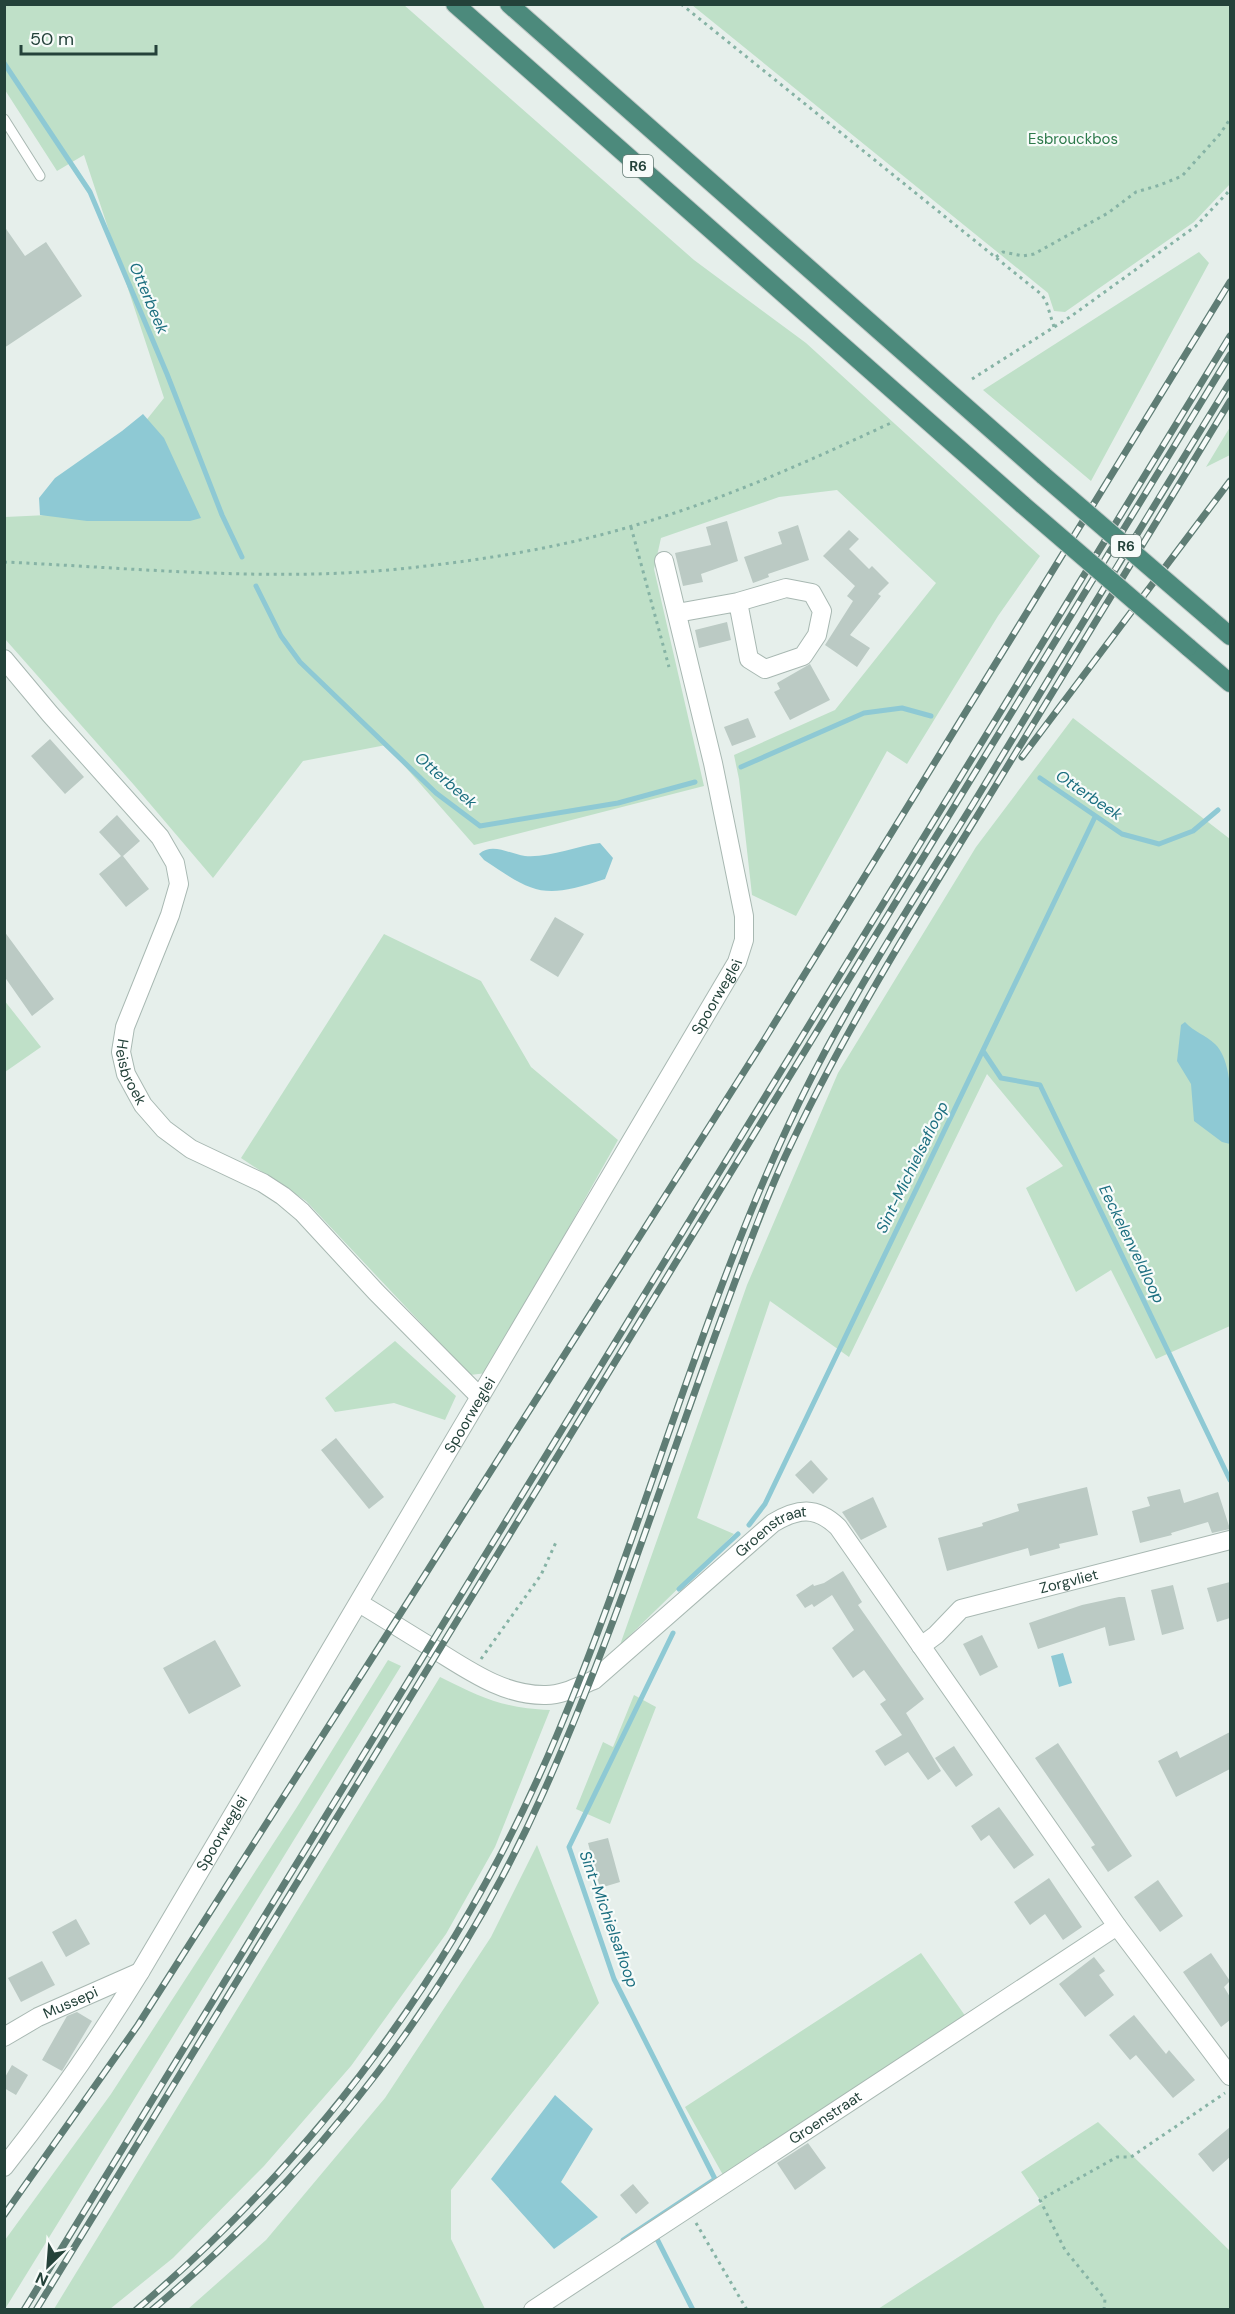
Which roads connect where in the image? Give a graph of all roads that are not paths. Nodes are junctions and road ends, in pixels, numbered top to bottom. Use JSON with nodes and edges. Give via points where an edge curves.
{"nodes":[{"id":1,"x":510,"y":5,"type":"edge"},
{"id":2,"x":455,"y":6,"type":"edge"},
{"id":3,"x":4,"y":119,"type":"edge"},
{"id":4,"x":40,"y":176,"type":"dead end"},
{"id":5,"x":664,"y":561,"type":"dead end"},
{"id":6,"x":738,"y":602,"type":"junction"},
{"id":7,"x":677,"y":613,"type":"junction"},
{"id":8,"x":1230,"y":636,"type":"edge"},
{"id":9,"x":4,"y":659,"type":"edge"},
{"id":10,"x":1230,"y":683,"type":"edge"},
{"id":11,"x":480,"y":1396,"type":"junction"},
{"id":12,"x":1230,"y":1540,"type":"edge"},
{"id":13,"x":359,"y":1603,"type":"junction"},
{"id":14,"x":921,"y":1646,"type":"junction"},
{"id":15,"x":1117,"y":1926,"type":"junction"},
{"id":16,"x":140,"y":1972,"type":"junction"},
{"id":17,"x":4,"y":2037,"type":"edge"},
{"id":18,"x":1230,"y":2076,"type":"edge"},
{"id":19,"x":4,"y":2167,"type":"edge"},
{"id":20,"x":533,"y":2310,"type":"edge"}],
"edges":[{"from":1,"to":8,"type":"highway","number":"R6","bridge":true},
{"from":2,"to":10,"type":"highway","number":"R6","bridge":true},
{"from":3,"to":4,"type":"lane"},
{"from":5,"to":7,"type":"street","name":"Spoorweglei"},
{"from":6,"to":6,"type":"street","via":[[749,659],[765,669],[803,656],[817,635],[822,611],[812,593],[786,588]]},
{"from":6,"to":7,"type":"street"},
{"from":7,"to":11,"type":"street","name":"Spoorweglei","via":[[713,763],[744,916],[744,940],[737,962]]},
{"from":9,"to":11,"type":"street","name":"Heisbroek","via":[[160,837],[175,863],[179,884],[125,1027],[121,1052],[126,1074],[143,1105],[164,1129],[191,1149],[263,1183],[302,1212]]},
{"from":11,"to":13,"type":"street","name":"Spoorweglei"},
{"from":12,"to":14,"type":"street","name":"Zorgvliet","via":[[961,1609]]},
{"from":13,"to":14,"type":"street","name":"Groenstraat","via":[[499,1686],[548,1696],[594,1680],[773,1523],[792,1513],[815,1512],[838,1527]]},
{"from":13,"to":16,"type":"street","name":"Spoorweglei"},
{"from":14,"to":15,"type":"street","name":"Groenstraat"},
{"from":15,"to":18,"type":"street","name":"Groenstraat"},
{"from":15,"to":20,"type":"street","name":"Groenstraat"},
{"from":16,"to":17,"type":"street","name":"Mussepi","via":[[38,2017]]},
{"from":16,"to":19,"type":"street","name":"Spoorweglei","via":[[48,2112]]}]}
